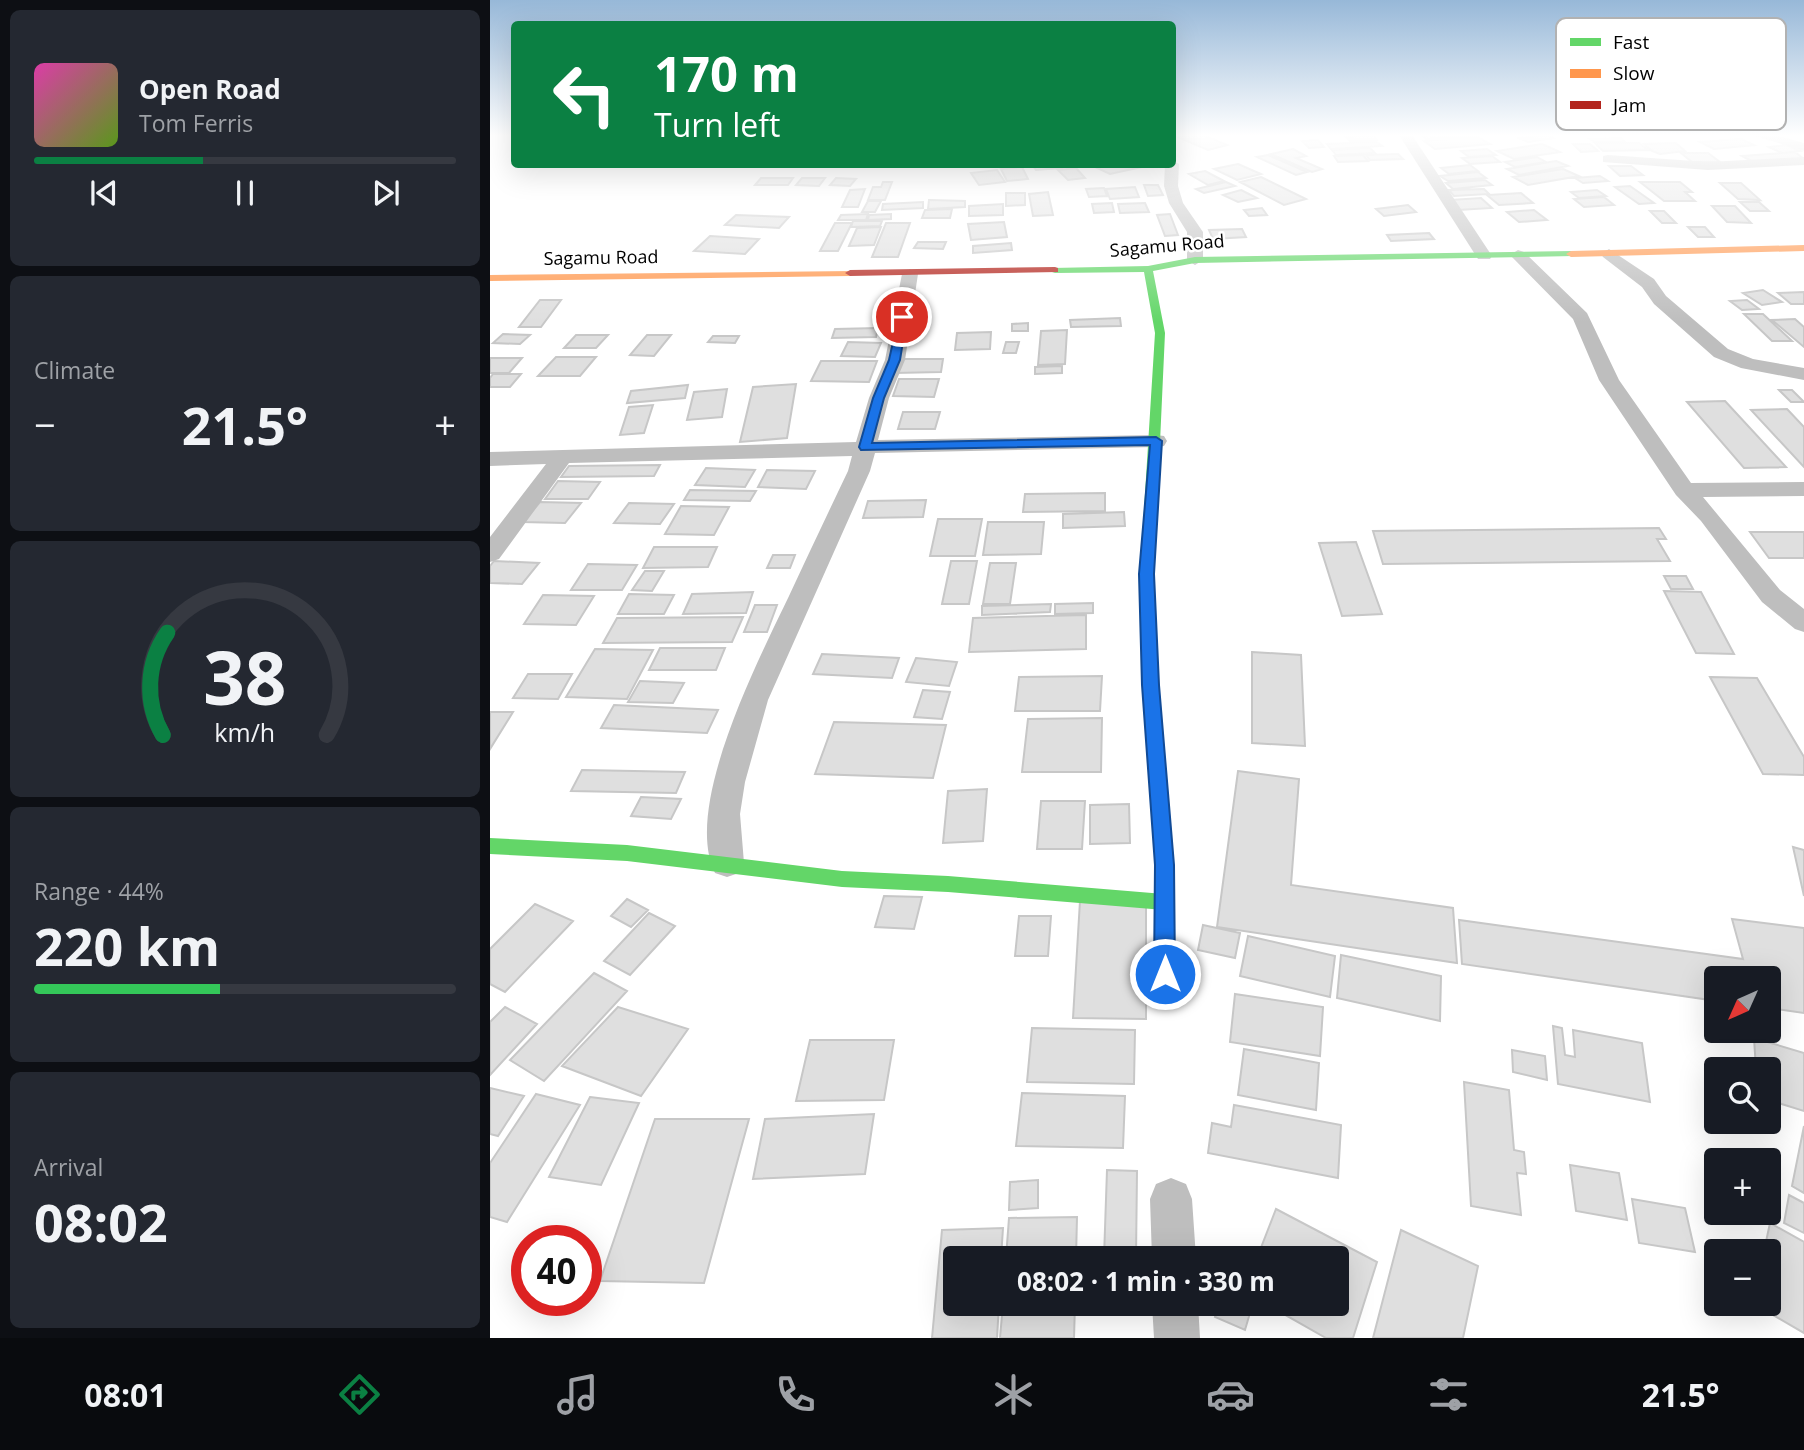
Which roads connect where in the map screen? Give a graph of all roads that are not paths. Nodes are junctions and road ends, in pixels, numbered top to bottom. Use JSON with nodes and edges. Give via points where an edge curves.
{"nodes":[{"id":1,"x":1174,"y":197,"type":"edge"},
{"id":2,"x":1444,"y":197,"type":"edge"},
{"id":3,"x":1804,"y":248,"type":"edge"},
{"id":4,"x":1609,"y":254,"type":"junction"},
{"id":5,"x":1518,"y":255,"type":"junction"},
{"id":6,"x":1484,"y":256,"type":"junction"},
{"id":7,"x":1195,"y":260,"type":"junction"},
{"id":8,"x":1148,"y":269,"type":"junction"},
{"id":9,"x":910,"y":274,"type":"junction"},
{"id":10,"x":490,"y":278,"type":"edge"},
{"id":11,"x":1804,"y":373,"type":"edge"},
{"id":12,"x":1156,"y":441,"type":"junction"},
{"id":13,"x":865,"y":447,"type":"junction"},
{"id":14,"x":563,"y":456,"type":"junction"},
{"id":15,"x":490,"y":459,"type":"edge"},
{"id":16,"x":1804,"y":489,"type":"edge"},
{"id":17,"x":1684,"y":490,"type":"junction"},
{"id":18,"x":490,"y":554,"type":"edge"},
{"id":19,"x":1804,"y":622,"type":"edge"},
{"id":20,"x":490,"y":846,"type":"edge"},
{"id":21,"x":727,"y":863,"type":"junction"},
{"id":22,"x":1164,"y":902,"type":"junction"},
{"id":23,"x":1165,"y":974,"type":"dead end"},
{"id":24,"x":1171,"y":1199,"type":"dead end"},
{"id":25,"x":1173,"y":1246,"type":"edge"},
{"id":26,"x":1176,"y":1316,"type":"edge"},
{"id":27,"x":1177,"y":1338,"type":"edge"}],
"edges":[{"from":1,"to":7,"type":"street","via":[[1195,232]]},
{"from":2,"to":6,"type":"street"},
{"from":3,"to":4,"type":"main road","name":"Sagamu Road"},
{"from":4,"to":5,"type":"main road","name":"Sagamu Road"},
{"from":4,"to":11,"type":"street","via":[[1648,283],[1660,300],[1721,353],[1748,364]]},
{"from":5,"to":6,"type":"main road","name":"Sagamu Road"},
{"from":5,"to":17,"type":"street","via":[[1581,317],[1609,380]]},
{"from":6,"to":7,"type":"main road","name":"Sagamu Road"},
{"from":7,"to":8,"type":"main road","name":"Sagamu Road"},
{"from":8,"to":9,"type":"main road","name":"Sagamu Road"},
{"from":8,"to":12,"type":"main road","via":[[1160,333]]},
{"from":9,"to":10,"type":"main road","name":"Sagamu Road"},
{"from":9,"to":13,"type":"street","via":[[895,360]]},
{"from":12,"to":13,"type":"street"},
{"from":12,"to":22,"type":"main road","via":[[1146,574]]},
{"from":13,"to":14,"type":"street"},
{"from":13,"to":21,"type":"street","via":[[859,471],[754,699],[729,782],[724,814]]},
{"from":14,"to":15,"type":"street"},
{"from":14,"to":18,"type":"street"},
{"from":16,"to":17,"type":"street"},
{"from":17,"to":19,"type":"street","via":[[1771,596]]},
{"from":20,"to":21,"type":"main road"},
{"from":21,"to":22,"type":"main road","via":[[842,879]]},
{"from":22,"to":23,"type":"main road"},
{"from":24,"to":25,"type":"street"},
{"from":26,"to":27,"type":"street"}]}
